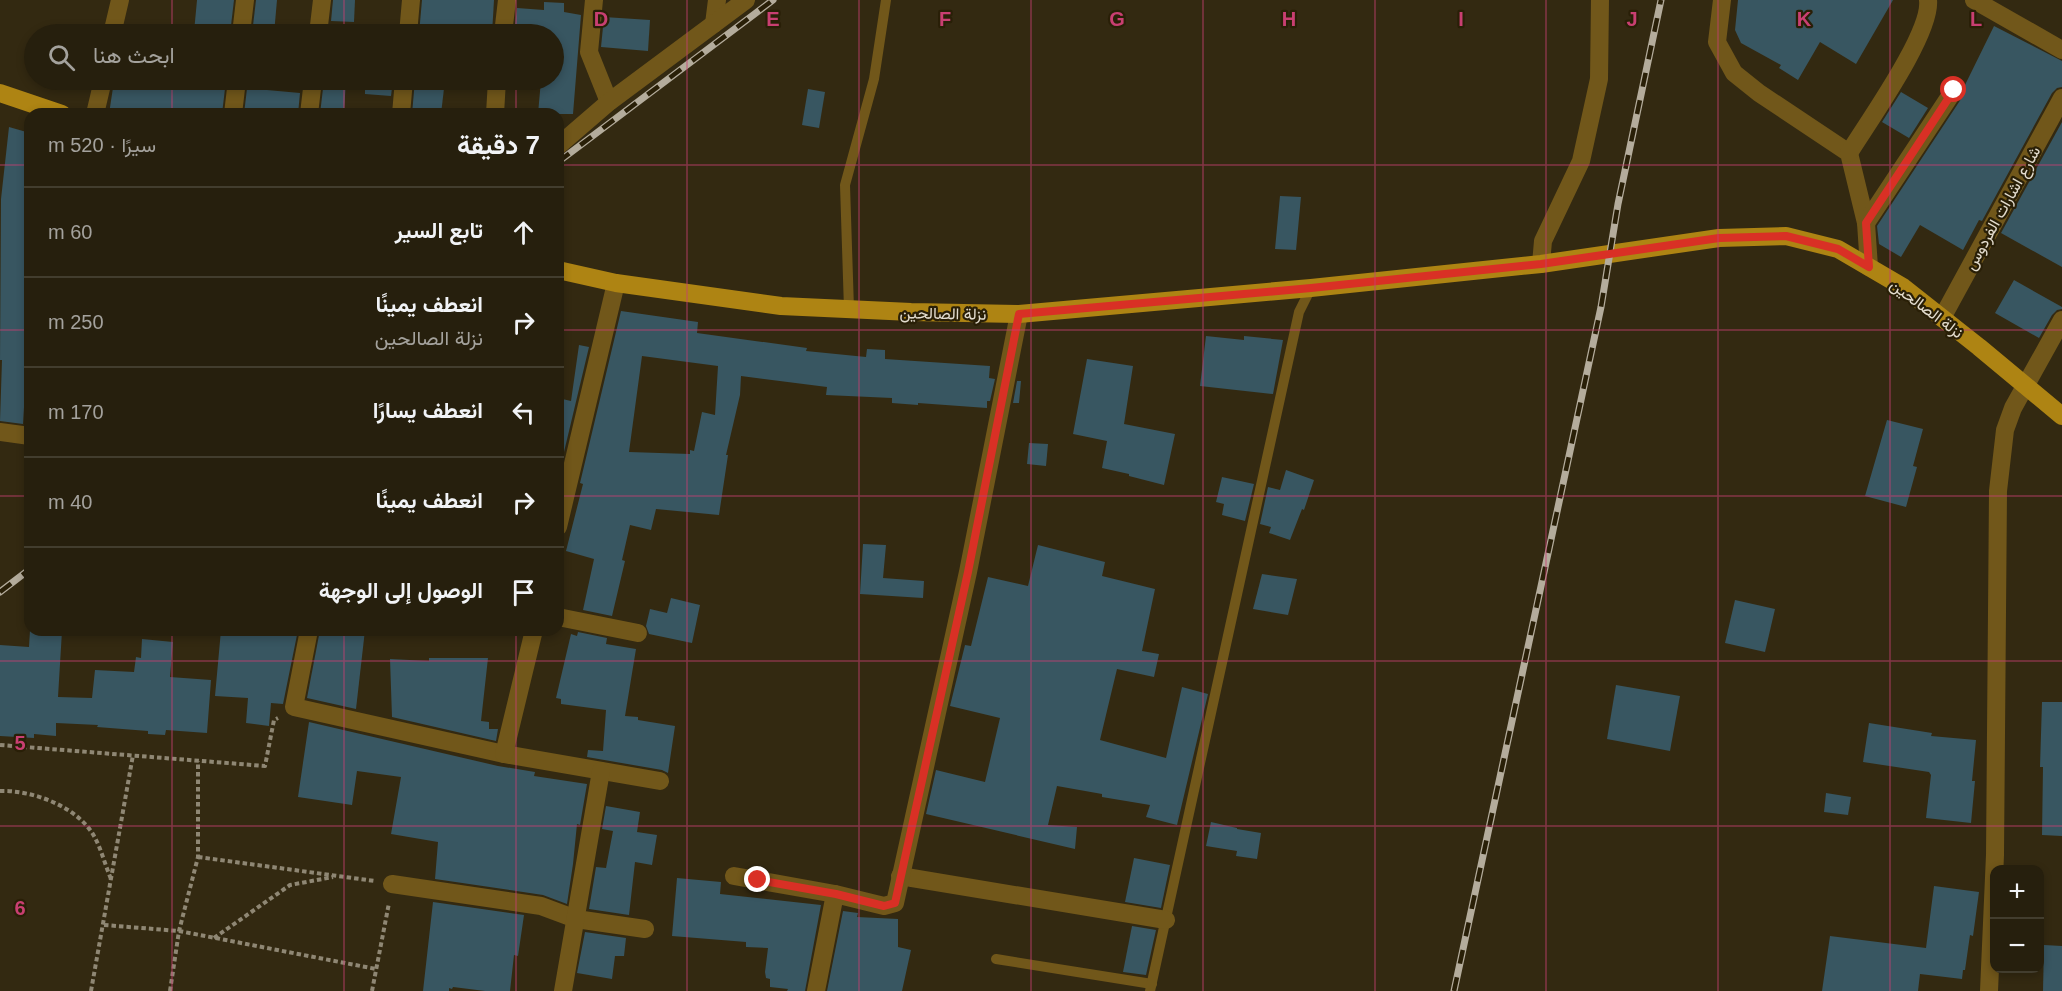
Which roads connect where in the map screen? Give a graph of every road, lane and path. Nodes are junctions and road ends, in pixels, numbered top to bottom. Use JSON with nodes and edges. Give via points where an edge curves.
{"nodes":[{"id":1,"x":120,"y":0,"type":"edge"},
{"id":2,"x":245,"y":0,"type":"edge"},
{"id":3,"x":322,"y":0,"type":"edge"},
{"id":4,"x":411,"y":0,"type":"edge"},
{"id":5,"x":507,"y":0,"type":"edge"},
{"id":6,"x":594,"y":0,"type":"edge"},
{"id":7,"x":717,"y":0,"type":"edge"},
{"id":8,"x":746,"y":0,"type":"edge"},
{"id":9,"x":886,"y":0,"type":"edge"},
{"id":10,"x":1600,"y":0,"type":"edge"},
{"id":11,"x":1722,"y":0,"type":"edge"},
{"id":12,"x":1928,"y":0,"type":"edge"},
{"id":13,"x":1974,"y":0,"type":"edge"},
{"id":14,"x":114,"y":24,"type":"edge"},
{"id":15,"x":243,"y":24,"type":"edge"},
{"id":16,"x":319,"y":24,"type":"edge"},
{"id":17,"x":409,"y":24,"type":"edge"},
{"id":18,"x":503,"y":24,"type":"edge"},
{"id":19,"x":714,"y":24,"type":"junction"},
{"id":20,"x":2062,"y":50,"type":"edge"},
{"id":21,"x":101,"y":90,"type":"edge"},
{"id":22,"x":236,"y":90,"type":"edge"},
{"id":23,"x":312,"y":90,"type":"edge"},
{"id":24,"x":403,"y":90,"type":"edge"},
{"id":25,"x":496,"y":90,"type":"edge"},
{"id":26,"x":1954,"y":90,"type":"dead end"},
{"id":27,"x":0,"y":97,"type":"edge"},
{"id":28,"x":2062,"y":98,"type":"edge"},
{"id":29,"x":609,"y":102,"type":"junction"},
{"id":30,"x":40,"y":108,"type":"edge"},
{"id":31,"x":96,"y":108,"type":"edge"},
{"id":32,"x":234,"y":108,"type":"edge"},
{"id":33,"x":310,"y":108,"type":"edge"},
{"id":34,"x":402,"y":108,"type":"edge"},
{"id":35,"x":495,"y":108,"type":"edge"},
{"id":36,"x":564,"y":141,"type":"edge"},
{"id":37,"x":1849,"y":153,"type":"junction"},
{"id":38,"x":1866,"y":223,"type":"junction"},
{"id":39,"x":1541,"y":264,"type":"junction"},
{"id":40,"x":1869,"y":267,"type":"junction"},
{"id":41,"x":564,"y":271,"type":"edge"},
{"id":42,"x":616,"y":283,"type":"junction"},
{"id":43,"x":1311,"y":288,"type":"junction"},
{"id":44,"x":849,"y":309,"type":"junction"},
{"id":45,"x":1019,"y":314,"type":"junction"},
{"id":46,"x":1942,"y":318,"type":"junction"},
{"id":47,"x":2062,"y":320,"type":"edge"},
{"id":48,"x":2026,"y":386,"type":"junction"},
{"id":49,"x":2062,"y":416,"type":"edge"},
{"id":50,"x":0,"y":432,"type":"edge"},
{"id":51,"x":24,"y":435,"type":"edge"},
{"id":52,"x":564,"y":502,"type":"edge"},
{"id":53,"x":564,"y":618,"type":"edge"},
{"id":54,"x":638,"y":633,"type":"dead end"},
{"id":55,"x":308,"y":636,"type":"edge"},
{"id":56,"x":533,"y":636,"type":"edge"},
{"id":57,"x":294,"y":707,"type":"junction"},
{"id":58,"x":0,"y":745,"type":"edge"},
{"id":59,"x":504,"y":754,"type":"junction"},
{"id":60,"x":133,"y":755,"type":"junction"},
{"id":61,"x":198,"y":761,"type":"junction"},
{"id":62,"x":601,"y":771,"type":"junction"},
{"id":63,"x":660,"y":781,"type":"dead end"},
{"id":64,"x":0,"y":790,"type":"edge"},
{"id":65,"x":198,"y":857,"type":"junction"},
{"id":66,"x":337,"y":876,"type":"junction"},
{"id":67,"x":734,"y":876,"type":"dead end"},
{"id":68,"x":900,"y":876,"type":"junction"},
{"id":69,"x":111,"y":881,"type":"junction"},
{"id":70,"x":392,"y":884,"type":"junction"},
{"id":71,"x":836,"y":894,"type":"junction"},
{"id":72,"x":576,"y":919,"type":"junction"},
{"id":73,"x":1166,"y":920,"type":"junction"},
{"id":74,"x":104,"y":925,"type":"junction"},
{"id":75,"x":645,"y":929,"type":"dead end"},
{"id":76,"x":179,"y":931,"type":"junction"},
{"id":77,"x":214,"y":938,"type":"junction"},
{"id":78,"x":996,"y":959,"type":"dead end"},
{"id":79,"x":376,"y":969,"type":"junction"},
{"id":80,"x":1151,"y":987,"type":"edge"},
{"id":81,"x":91,"y":991,"type":"edge"},
{"id":82,"x":170,"y":991,"type":"edge"},
{"id":83,"x":372,"y":991,"type":"edge"},
{"id":84,"x":563,"y":991,"type":"edge"},
{"id":85,"x":816,"y":991,"type":"edge"},
{"id":86,"x":1989,"y":991,"type":"edge"}],
"edges":[{"from":1,"to":14,"type":"street"},
{"from":2,"to":15,"type":"street"},
{"from":3,"to":16,"type":"street"},
{"from":4,"to":17,"type":"street"},
{"from":5,"to":18,"type":"street"},
{"from":6,"to":29,"type":"street","via":[[589,52]]},
{"from":7,"to":19,"type":"street"},
{"from":8,"to":19,"type":"street"},
{"from":9,"to":44,"type":"lane","via":[[874,79],[845,185]]},
{"from":10,"to":39,"type":"street","via":[[1599,78],[1581,160],[1543,241]]},
{"from":11,"to":37,"type":"street","via":[[1717,42],[1734,73]]},
{"from":12,"to":37,"type":"street","via":[[1929,9],[1915,47]]},
{"from":13,"to":20,"type":"street"},
{"from":19,"to":29,"type":"street"},
{"from":21,"to":31,"type":"street"},
{"from":22,"to":32,"type":"street"},
{"from":23,"to":33,"type":"street"},
{"from":24,"to":34,"type":"street"},
{"from":25,"to":35,"type":"street"},
{"from":26,"to":38,"type":"street"},
{"from":27,"to":30,"type":"main road"},
{"from":28,"to":46,"type":"street","name":"شارع اشارات الفردوس"},
{"from":29,"to":36,"type":"street"},
{"from":37,"to":38,"type":"street"},
{"from":38,"to":40,"type":"street"},
{"from":39,"to":40,"type":"main road","name":"نزلة الصالحين","via":[[1719,238],[1786,236],[1838,249]]},
{"from":39,"to":43,"type":"main road","name":"نزلة الصالحين"},
{"from":40,"to":46,"type":"main road","name":"نزلة الصالحين","via":[[1903,287]]},
{"from":41,"to":42,"type":"main road","name":"نزلة الصالحين"},
{"from":42,"to":44,"type":"main road","name":"نزلة الصالحين","via":[[781,306]]},
{"from":42,"to":52,"type":"street"},
{"from":43,"to":45,"type":"main road","name":"نزلة الصالحين"},
{"from":43,"to":73,"type":"lane","via":[[1299,312]]},
{"from":44,"to":45,"type":"main road","name":"نزلة الصالحين"},
{"from":45,"to":68,"type":"street","via":[[968,572]]},
{"from":46,"to":48,"type":"main road","name":"نزلة الصالحين"},
{"from":47,"to":48,"type":"street"},
{"from":48,"to":49,"type":"main road","name":"نزلة الصالحين"},
{"from":48,"to":86,"type":"street","via":[[2005,430],[1998,490],[1995,855]]},
{"from":50,"to":51,"type":"street"},
{"from":53,"to":54,"type":"street"},
{"from":55,"to":57,"type":"street"},
{"from":56,"to":59,"type":"street"},
{"from":57,"to":59,"type":"street"},
{"from":57,"to":61,"type":"path","via":[[274,720],[266,766]]},
{"from":58,"to":60,"type":"path"},
{"from":59,"to":62,"type":"street"},
{"from":60,"to":61,"type":"path"},
{"from":60,"to":69,"type":"path"},
{"from":61,"to":65,"type":"path"},
{"from":62,"to":63,"type":"street"},
{"from":62,"to":72,"type":"street"},
{"from":64,"to":69,"type":"path","via":[[44,798],[72,812],[93,835]]},
{"from":65,"to":66,"type":"path"},
{"from":65,"to":76,"type":"path"},
{"from":66,"to":70,"type":"path"},
{"from":66,"to":77,"type":"path","via":[[290,885]]},
{"from":67,"to":71,"type":"street"},
{"from":68,"to":71,"type":"street","via":[[895,903],[890,905]]},
{"from":68,"to":73,"type":"street"},
{"from":69,"to":74,"type":"path"},
{"from":70,"to":72,"type":"street","via":[[541,906]]},
{"from":70,"to":79,"type":"path"},
{"from":71,"to":85,"type":"street"},
{"from":72,"to":75,"type":"street"},
{"from":72,"to":84,"type":"street"},
{"from":73,"to":80,"type":"lane"},
{"from":74,"to":76,"type":"path"},
{"from":74,"to":81,"type":"path"},
{"from":76,"to":77,"type":"path"},
{"from":76,"to":82,"type":"path"},
{"from":77,"to":79,"type":"path"},
{"from":78,"to":80,"type":"lane"},
{"from":79,"to":83,"type":"path"}]}
